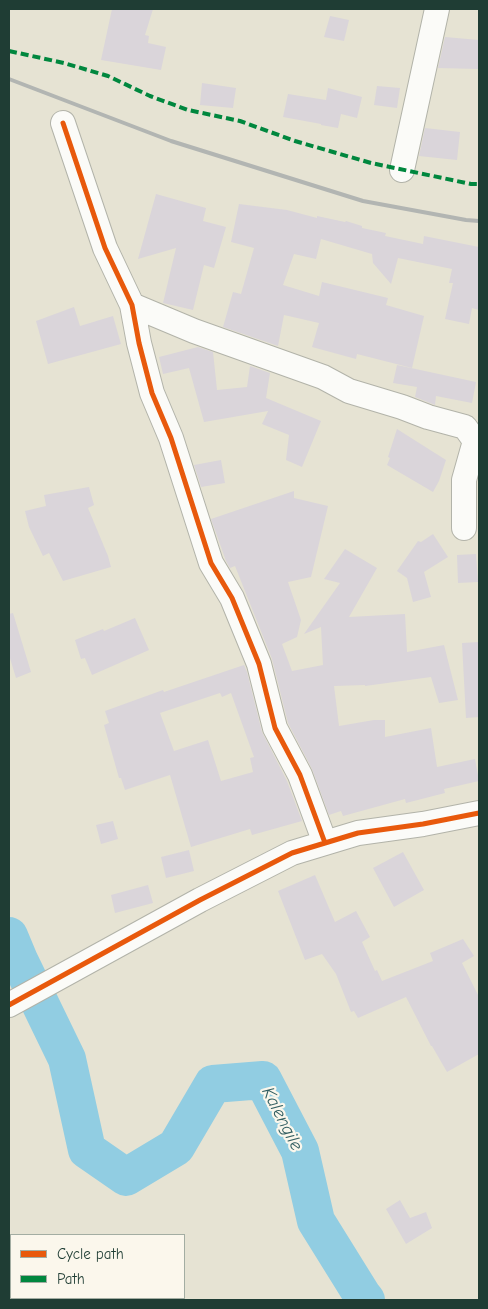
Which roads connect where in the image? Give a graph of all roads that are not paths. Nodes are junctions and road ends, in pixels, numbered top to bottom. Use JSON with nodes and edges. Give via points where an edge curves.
{"nodes":[{"id":1,"x":437,"y":9,"type":"edge"},
{"id":2,"x":63,"y":123,"type":"dead end"},
{"id":3,"x":402,"y":170,"type":"dead end"},
{"id":4,"x":132,"y":305,"type":"junction"},
{"id":5,"x":464,"y":528,"type":"dead end"},
{"id":6,"x":479,"y":813,"type":"edge"},
{"id":7,"x":325,"y":843,"type":"junction"},
{"id":8,"x":14,"y":1002,"type":"edge"}],
"edges":[{"from":1,"to":3,"type":"street"},
{"from":2,"to":4,"type":"street","via":[[105,248]]},
{"from":4,"to":5,"type":"street","via":[[323,377],[349,391],[465,427],[475,441],[464,480]]},
{"from":4,"to":7,"type":"street","via":[[152,392],[211,563],[232,598],[259,664],[276,728],[300,775]]},
{"from":6,"to":7,"type":"street","via":[[358,833]]},
{"from":7,"to":8,"type":"street","via":[[284,857]]}]}
